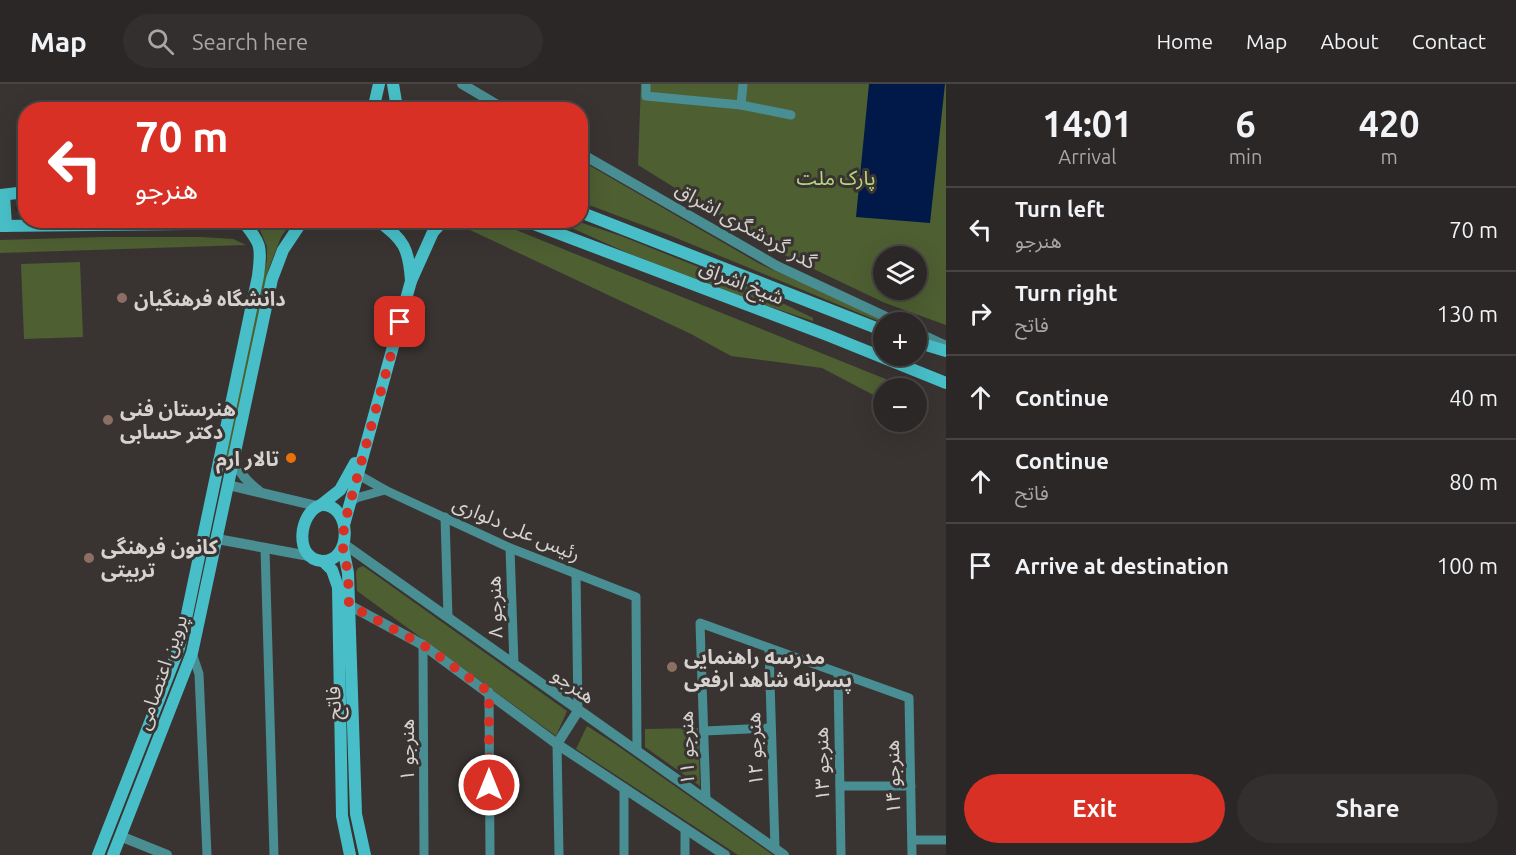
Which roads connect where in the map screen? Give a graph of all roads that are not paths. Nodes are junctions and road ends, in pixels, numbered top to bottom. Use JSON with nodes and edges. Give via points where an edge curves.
{"nodes":[{"id":1,"x":379,"y":84,"type":"edge"},
{"id":2,"x":393,"y":84,"type":"edge"},
{"id":3,"x":462,"y":84,"type":"edge"},
{"id":4,"x":646,"y":84,"type":"edge"},
{"id":5,"x":743,"y":84,"type":"edge"},
{"id":6,"x":375,"y":102,"type":"edge"},
{"id":7,"x":396,"y":102,"type":"edge"},
{"id":8,"x":492,"y":102,"type":"edge"},
{"id":9,"x":741,"y":105,"type":"junction"},
{"id":10,"x":791,"y":115,"type":"dead end"},
{"id":11,"x":588,"y":158,"type":"edge"},
{"id":12,"x":18,"y":193,"type":"edge"},
{"id":13,"x":2,"y":195,"type":"edge"},
{"id":14,"x":588,"y":215,"type":"edge"},
{"id":15,"x":3,"y":226,"type":"edge"},
{"id":16,"x":18,"y":226,"type":"edge"},
{"id":17,"x":248,"y":228,"type":"edge"},
{"id":18,"x":298,"y":228,"type":"edge"},
{"id":19,"x":388,"y":228,"type":"edge"},
{"id":20,"x":437,"y":228,"type":"edge"},
{"id":21,"x":544,"y":228,"type":"edge"},
{"id":22,"x":411,"y":281,"type":"junction"},
{"id":23,"x":876,"y":312,"type":"edge"},
{"id":24,"x":873,"y":327,"type":"edge"},
{"id":25,"x":927,"y":337,"type":"edge"},
{"id":26,"x":927,"y":345,"type":"edge"},
{"id":27,"x":946,"y":346,"type":"edge"},
{"id":28,"x":946,"y":351,"type":"edge"},
{"id":29,"x":946,"y":383,"type":"edge"},
{"id":30,"x":366,"y":443,"type":"junction"},
{"id":31,"x":234,"y":461,"type":"junction"},
{"id":32,"x":357,"y":474,"type":"junction"},
{"id":33,"x":215,"y":483,"type":"junction"},
{"id":34,"x":228,"y":485,"type":"junction"},
{"id":35,"x":385,"y":490,"type":"junction"},
{"id":36,"x":261,"y":493,"type":"junction"},
{"id":37,"x":349,"y":504,"type":"junction"},
{"id":38,"x":319,"y":505,"type":"junction"},
{"id":39,"x":445,"y":517,"type":"junction"},
{"id":40,"x":344,"y":525,"type":"junction"},
{"id":41,"x":203,"y":536,"type":"junction"},
{"id":42,"x":217,"y":539,"type":"junction"},
{"id":43,"x":344,"y":546,"type":"junction"},
{"id":44,"x":510,"y":548,"type":"junction"},
{"id":45,"x":265,"y":549,"type":"junction"},
{"id":46,"x":309,"y":556,"type":"junction"},
{"id":47,"x":322,"y":561,"type":"junction"},
{"id":48,"x":576,"y":574,"type":"junction"},
{"id":49,"x":344,"y":605,"type":"junction"},
{"id":50,"x":448,"y":617,"type":"junction"},
{"id":51,"x":423,"y":645,"type":"junction"},
{"id":52,"x":769,"y":648,"type":"junction"},
{"id":53,"x":192,"y":653,"type":"junction"},
{"id":54,"x":514,"y":665,"type":"junction"},
{"id":55,"x":838,"y":673,"type":"junction"},
{"id":56,"x":489,"y":692,"type":"junction"},
{"id":57,"x":578,"y":711,"type":"junction"},
{"id":58,"x":771,"y":728,"type":"junction"},
{"id":59,"x":705,"y":731,"type":"junction"},
{"id":60,"x":557,"y":744,"type":"junction"},
{"id":61,"x":637,"y":750,"type":"junction"},
{"id":62,"x":840,"y":786,"type":"junction"},
{"id":63,"x":911,"y":786,"type":"junction"},
{"id":64,"x":624,"y":788,"type":"junction"},
{"id":65,"x":705,"y":800,"type":"junction"},
{"id":66,"x":685,"y":828,"type":"junction"},
{"id":67,"x":120,"y":836,"type":"junction"},
{"id":68,"x":912,"y":840,"type":"junction"},
{"id":69,"x":946,"y":840,"type":"edge"},
{"id":70,"x":775,"y":848,"type":"junction"},
{"id":71,"x":357,"y":854,"type":"edge"},
{"id":72,"x":98,"y":855,"type":"edge"},
{"id":73,"x":113,"y":855,"type":"edge"},
{"id":74,"x":167,"y":855,"type":"edge"},
{"id":75,"x":207,"y":855,"type":"edge"},
{"id":76,"x":274,"y":855,"type":"edge"},
{"id":77,"x":424,"y":855,"type":"edge"},
{"id":78,"x":490,"y":855,"type":"edge"},
{"id":79,"x":559,"y":855,"type":"edge"},
{"id":80,"x":624,"y":855,"type":"edge"},
{"id":81,"x":685,"y":855,"type":"edge"},
{"id":82,"x":725,"y":855,"type":"edge"},
{"id":83,"x":784,"y":855,"type":"edge"},
{"id":84,"x":841,"y":855,"type":"edge"},
{"id":85,"x":912,"y":855,"type":"edge"}],
"edges":[{"from":1,"to":6,"type":"main road"},
{"from":2,"to":7,"type":"main road"},
{"from":3,"to":8,"type":"street"},
{"from":4,"to":9,"type":"street","via":[[646,96]]},
{"from":5,"to":9,"type":"street"},
{"from":9,"to":10,"type":"street"},
{"from":11,"to":23,"type":"street","name":"گدر گردشگری اشراق","via":[[777,266]]},
{"from":12,"to":13,"type":"main road"},
{"from":13,"to":15,"type":"main road"},
{"from":14,"to":24,"type":"main road","name":"شیخ اشراق"},
{"from":15,"to":16,"type":"main road"},
{"from":17,"to":33,"type":"main road","name":"پروین اعتصامی","via":[[259,242],[261,257]]},
{"from":18,"to":31,"type":"main road","name":"پروین اعتصامی","via":[[283,250],[272,279]]},
{"from":19,"to":22,"type":"main road","via":[[405,248]]},
{"from":20,"to":22,"type":"main road"},
{"from":21,"to":29,"type":"main road","name":"شیخ اشراق"},
{"from":22,"to":30,"type":"main road"},
{"from":25,"to":27,"type":"street"},
{"from":26,"to":28,"type":"main road"},
{"from":30,"to":32,"type":"main road"},
{"from":30,"to":38,"type":"main road","via":[[339,490]]},
{"from":31,"to":34,"type":"main road","name":"پروین اعتصامی"},
{"from":31,"to":36,"type":"street","via":[[238,472]]},
{"from":32,"to":35,"type":"street","name":"رئیس علی دلواری"},
{"from":32,"to":37,"type":"main road"},
{"from":33,"to":34,"type":"main road"},
{"from":33,"to":41,"type":"main road","name":"پروین اعتصامی"},
{"from":34,"to":36,"type":"street"},
{"from":34,"to":42,"type":"main road","name":"پروین اعتصامی"},
{"from":35,"to":37,"type":"street","via":[[356,498]]},
{"from":35,"to":39,"type":"street","name":"رئیس علی دلواری"},
{"from":36,"to":38,"type":"street"},
{"from":37,"to":40,"type":"main road"},
{"from":38,"to":40,"type":"main road","via":[[337,508]]},
{"from":38,"to":46,"type":"main road","via":[[305,518],[304,549]]},
{"from":39,"to":44,"type":"street","name":"رئیس علی دلواری"},
{"from":39,"to":50,"type":"street"},
{"from":40,"to":43,"type":"main road"},
{"from":41,"to":42,"type":"main road"},
{"from":41,"to":72,"type":"main road","name":"پروین اعتصامی","via":[[179,648]]},
{"from":42,"to":45,"type":"street"},
{"from":42,"to":53,"type":"main road","name":"پروین اعتصامی"},
{"from":43,"to":47,"type":"main road","via":[[334,558]]},
{"from":43,"to":49,"type":"main road","name":"فاتح","via":[[348,573]]},
{"from":43,"to":50,"type":"street","name":"هنرجو"},
{"from":44,"to":48,"type":"street","name":"رئیس علی دلواری"},
{"from":44,"to":54,"type":"street","name":"هنرجو ۸"},
{"from":45,"to":46,"type":"street"},
{"from":45,"to":76,"type":"street"},
{"from":46,"to":47,"type":"main road"},
{"from":47,"to":49,"type":"main road","name":"فاتح","via":[[332,570]]},
{"from":48,"to":57,"type":"street"},
{"from":48,"to":61,"type":"street","name":"رئیس علی دلواری","via":[[636,597]]},
{"from":49,"to":51,"type":"street"},
{"from":49,"to":71,"type":"main road","name":"فاتح"},
{"from":50,"to":54,"type":"street","name":"هنرجو"},
{"from":51,"to":56,"type":"street"},
{"from":51,"to":77,"type":"street","name":"هنرجو ۱"},
{"from":52,"to":55,"type":"street"},
{"from":52,"to":58,"type":"street","name":"هنرجو ۱۲"},
{"from":52,"to":59,"type":"street","name":"هنرجو ۱۱","via":[[700,623]]},
{"from":53,"to":67,"type":"main road","name":"پروین اعتصامی"},
{"from":53,"to":75,"type":"street","via":[[199,674]]},
{"from":54,"to":57,"type":"street","name":"هنرجو"},
{"from":55,"to":62,"type":"street","name":"هنرجو ۱۳"},
{"from":55,"to":63,"type":"street","name":"هنرجو ۱۴","via":[[909,698]]},
{"from":56,"to":60,"type":"street"},
{"from":56,"to":78,"type":"street"},
{"from":57,"to":60,"type":"street"},
{"from":57,"to":61,"type":"street","name":"هنرجو"},
{"from":58,"to":59,"type":"street"},
{"from":58,"to":70,"type":"street","name":"هنرجو ۱۲"},
{"from":59,"to":65,"type":"street","name":"هنرجو ۱۱"},
{"from":60,"to":64,"type":"street"},
{"from":60,"to":79,"type":"street"},
{"from":61,"to":65,"type":"street","name":"هنرجو"},
{"from":62,"to":63,"type":"street"},
{"from":62,"to":84,"type":"street","name":"هنرجو ۱۳"},
{"from":63,"to":68,"type":"street","name":"هنرجو ۱۴"},
{"from":64,"to":66,"type":"street"},
{"from":64,"to":80,"type":"street"},
{"from":65,"to":70,"type":"street","name":"هنرجو"},
{"from":66,"to":81,"type":"street"},
{"from":66,"to":82,"type":"street"},
{"from":67,"to":73,"type":"main road","name":"پروین اعتصامی"},
{"from":67,"to":74,"type":"street"},
{"from":68,"to":69,"type":"street"},
{"from":68,"to":85,"type":"street","name":"هنرجو ۱۴"},
{"from":70,"to":83,"type":"street","name":"هنرجو"}]}
